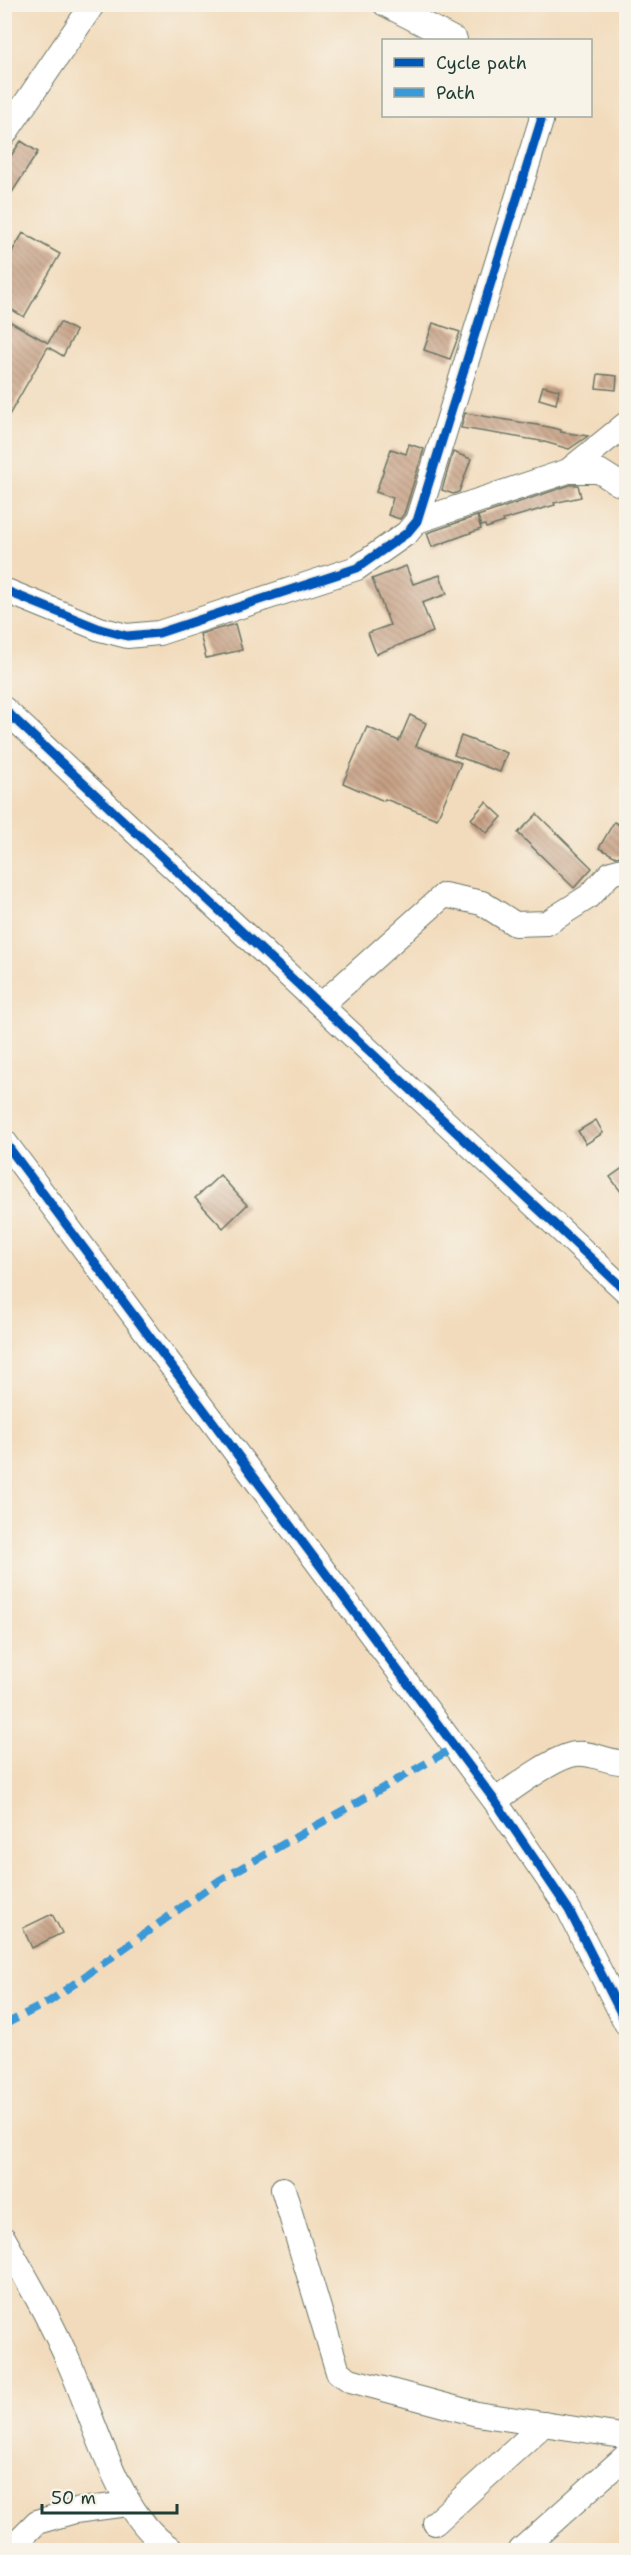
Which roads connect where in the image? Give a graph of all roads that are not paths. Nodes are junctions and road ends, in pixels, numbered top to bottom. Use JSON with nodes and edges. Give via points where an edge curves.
{"nodes":[{"id":1,"x":93,"y":4,"type":"edge"},
{"id":2,"x":385,"y":4,"type":"edge"},
{"id":3,"x":452,"y":39,"type":"edge"},
{"id":4,"x":541,"y":117,"type":"edge"},
{"id":5,"x":4,"y":135,"type":"edge"},
{"id":6,"x":627,"y":424,"type":"edge"},
{"id":7,"x":568,"y":471,"type":"junction"},
{"id":8,"x":627,"y":481,"type":"edge"},
{"id":9,"x":417,"y":520,"type":"junction"},
{"id":10,"x":4,"y":590,"type":"edge"},
{"id":11,"x":4,"y":709,"type":"edge"},
{"id":12,"x":627,"y":869,"type":"edge"},
{"id":13,"x":321,"y":1005,"type":"junction"},
{"id":14,"x":4,"y":1142,"type":"edge"},
{"id":15,"x":627,"y":1291,"type":"edge"},
{"id":16,"x":627,"y":1762,"type":"edge"},
{"id":17,"x":495,"y":1801,"type":"junction"},
{"id":18,"x":627,"y":2023,"type":"edge"},
{"id":19,"x":283,"y":2189,"type":"dead end"},
{"id":20,"x":4,"y":2239,"type":"edge"},
{"id":21,"x":544,"y":2424,"type":"junction"},
{"id":22,"x":627,"y":2435,"type":"edge"},
{"id":23,"x":627,"y":2456,"type":"edge"},
{"id":24,"x":127,"y":2504,"type":"junction"},
{"id":25,"x":435,"y":2523,"type":"dead end"},
{"id":26,"x":11,"y":2550,"type":"edge"},
{"id":27,"x":173,"y":2550,"type":"edge"},
{"id":28,"x":521,"y":2550,"type":"edge"}],
"edges":[{"from":1,"to":5,"type":"street"},
{"from":2,"to":3,"type":"street"},
{"from":4,"to":9,"type":"street"},
{"from":6,"to":7,"type":"street"},
{"from":7,"to":8,"type":"street","via":[[599,471],[618,483]]},
{"from":7,"to":9,"type":"street"},
{"from":9,"to":10,"type":"street","via":[[407,533],[357,568],[159,633],[127,636],[100,629]]},
{"from":11,"to":13,"type":"street"},
{"from":12,"to":13,"type":"street","via":[[610,873],[588,897],[547,923],[514,924],[482,903],[444,896]]},
{"from":13,"to":15,"type":"street"},
{"from":14,"to":17,"type":"street"},
{"from":16,"to":17,"type":"street","via":[[574,1754],[533,1773]]},
{"from":17,"to":18,"type":"street","via":[[569,1910]]},
{"from":19,"to":21,"type":"street","via":[[338,2372],[350,2380],[477,2414]]},
{"from":20,"to":24,"type":"street","via":[[70,2363]]},
{"from":21,"to":22,"type":"street"},
{"from":21,"to":25,"type":"street"},
{"from":23,"to":28,"type":"street"},
{"from":24,"to":26,"type":"street","via":[[75,2511],[37,2522]]},
{"from":24,"to":27,"type":"street","via":[[163,2545]]}]}
